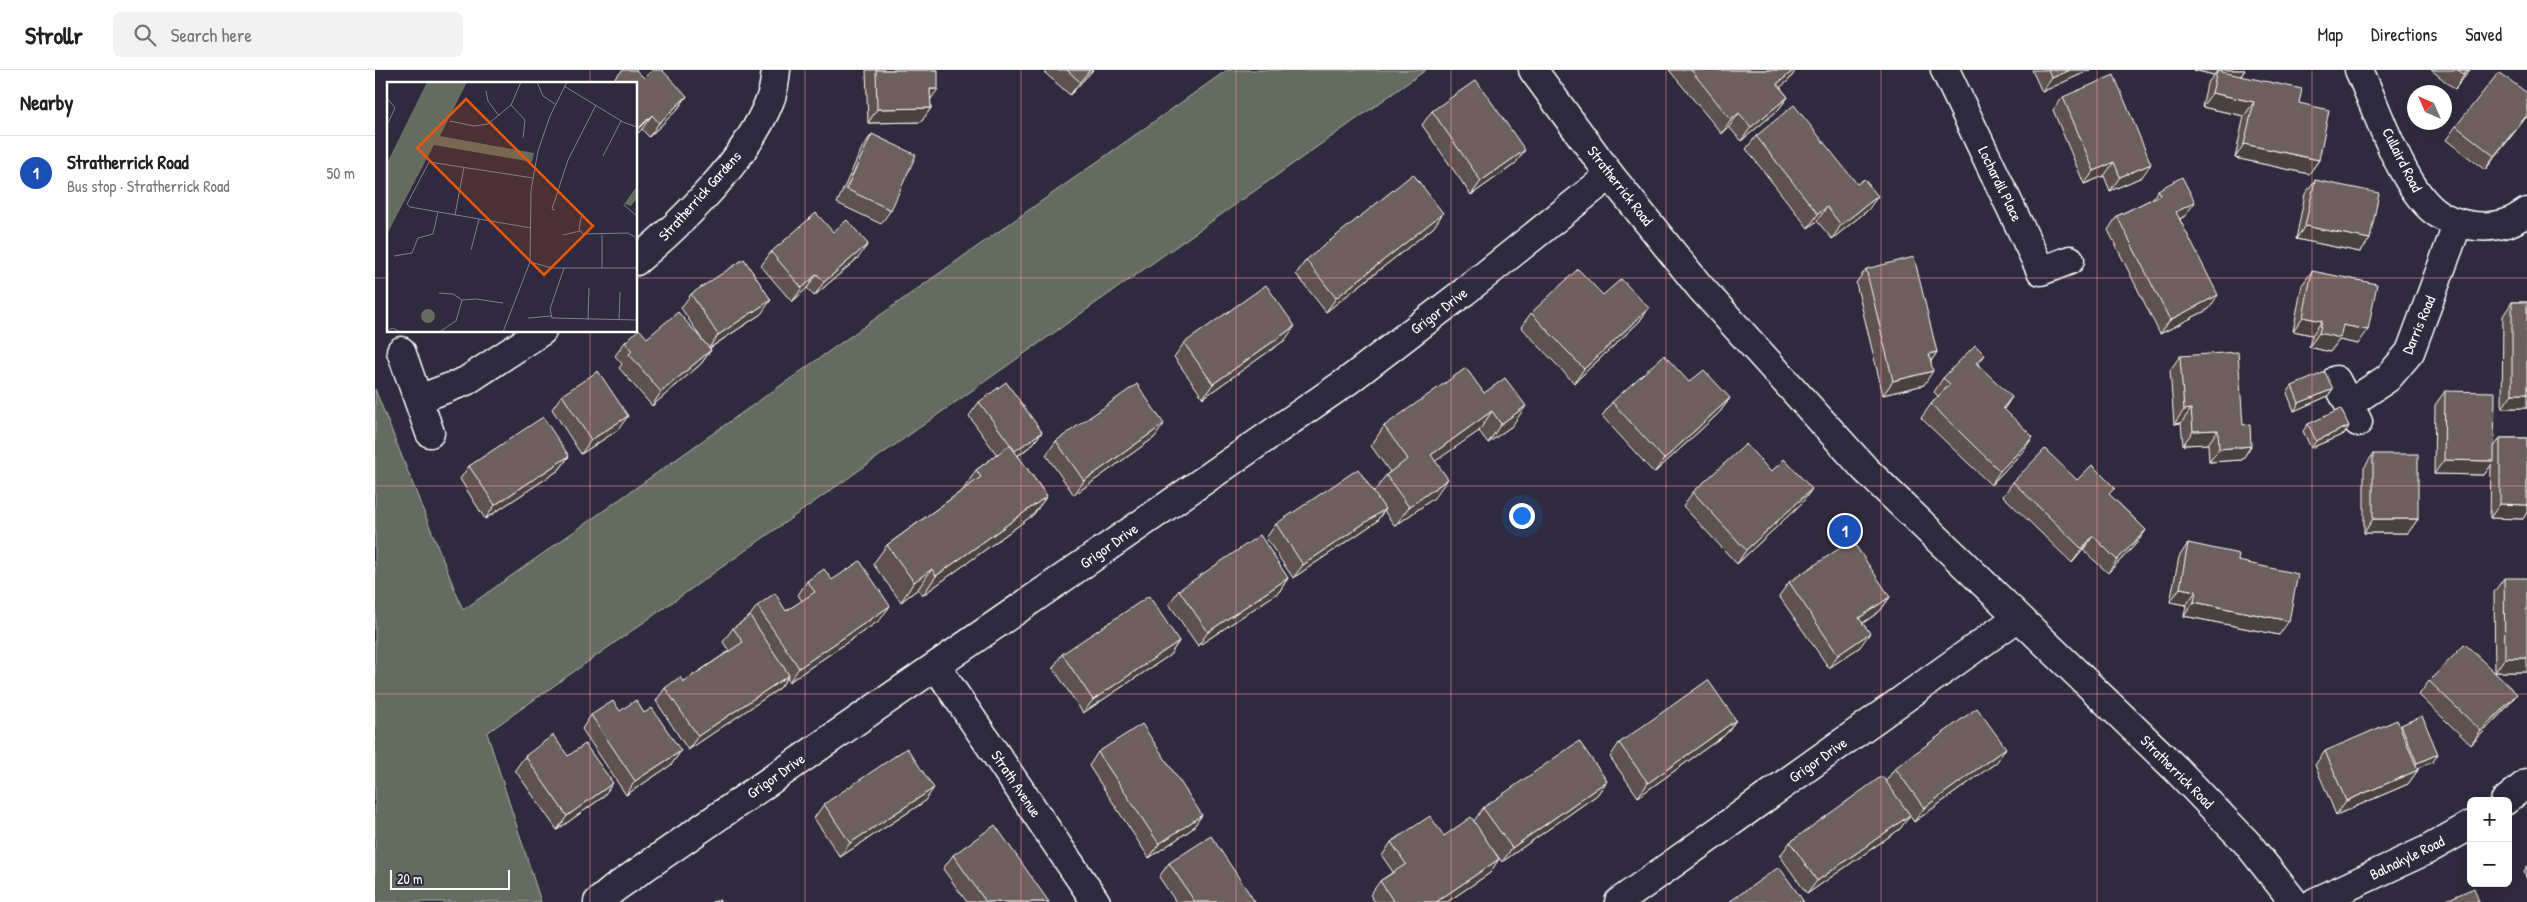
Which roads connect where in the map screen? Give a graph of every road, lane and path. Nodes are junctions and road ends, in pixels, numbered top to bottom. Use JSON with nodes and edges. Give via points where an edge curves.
{"nodes":[{"id":1,"x":777,"y":70,"type":"edge"},
{"id":2,"x":1533,"y":70,"type":"edge"},
{"id":3,"x":1945,"y":70,"type":"edge"},
{"id":4,"x":2359,"y":70,"type":"edge"},
{"id":5,"x":1610,"y":175,"type":"junction"},
{"id":6,"x":2527,"y":212,"type":"edge"},
{"id":7,"x":2459,"y":222,"type":"junction"},
{"id":8,"x":637,"y":260,"type":"edge"},
{"id":9,"x":2070,"y":260,"type":"dead end"},
{"id":10,"x":540,"y":332,"type":"edge"},
{"id":11,"x":401,"y":351,"type":"dead end"},
{"id":12,"x":2336,"y":380,"type":"dead end"},
{"id":13,"x":419,"y":399,"type":"junction"},
{"id":14,"x":429,"y":433,"type":"dead end"},
{"id":15,"x":2017,"y":618,"type":"junction"},
{"id":16,"x":936,"y":666,"type":"junction"},
{"id":17,"x":2527,"y":782,"type":"edge"},
{"id":18,"x":2510,"y":797,"type":"edge"},
{"id":19,"x":2467,"y":827,"type":"edge"},
{"id":20,"x":598,"y":902,"type":"edge"},
{"id":21,"x":1096,"y":902,"type":"edge"},
{"id":22,"x":1619,"y":902,"type":"edge"},
{"id":23,"x":2294,"y":902,"type":"edge"},
{"id":24,"x":2315,"y":902,"type":"edge"}],
"edges":[{"from":1,"to":8,"type":"street","name":"Stratherrick Gardens","via":[[770,100],[737,159],[666,236]]},
{"from":2,"to":5,"type":"street","name":"Stratherrick Road"},
{"from":3,"to":9,"type":"street","name":"Lochardil Place","via":[[2041,271]]},
{"from":4,"to":7,"type":"street","name":"Cullaird Road","via":[[2405,174],[2435,212]]},
{"from":5,"to":15,"type":"street","name":"Stratherrick Road","via":[[1700,287],[1865,469]]},
{"from":5,"to":16,"type":"street","name":"Grigor Drive","via":[[1349,380]]},
{"from":6,"to":7,"type":"street","name":"Cullaird Road","via":[[2508,223],[2482,228]]},
{"from":7,"to":12,"type":"street","name":"Darris Road","via":[[2410,352],[2353,413]]},
{"from":10,"to":13,"type":"street","via":[[466,381]]},
{"from":11,"to":13,"type":"street"},
{"from":13,"to":14,"type":"street"},
{"from":15,"to":22,"type":"street","name":"Grigor Drive"},
{"from":15,"to":23,"type":"street","name":"Stratherrick Road","via":[[2176,770],[2248,844]]},
{"from":16,"to":20,"type":"street","name":"Grigor Drive"},
{"from":16,"to":21,"type":"street","name":"Strath Avenue"},
{"from":17,"to":18,"type":"street"},
{"from":19,"to":24,"type":"street","name":"Balnakyle Road","via":[[2427,850]]}]}
